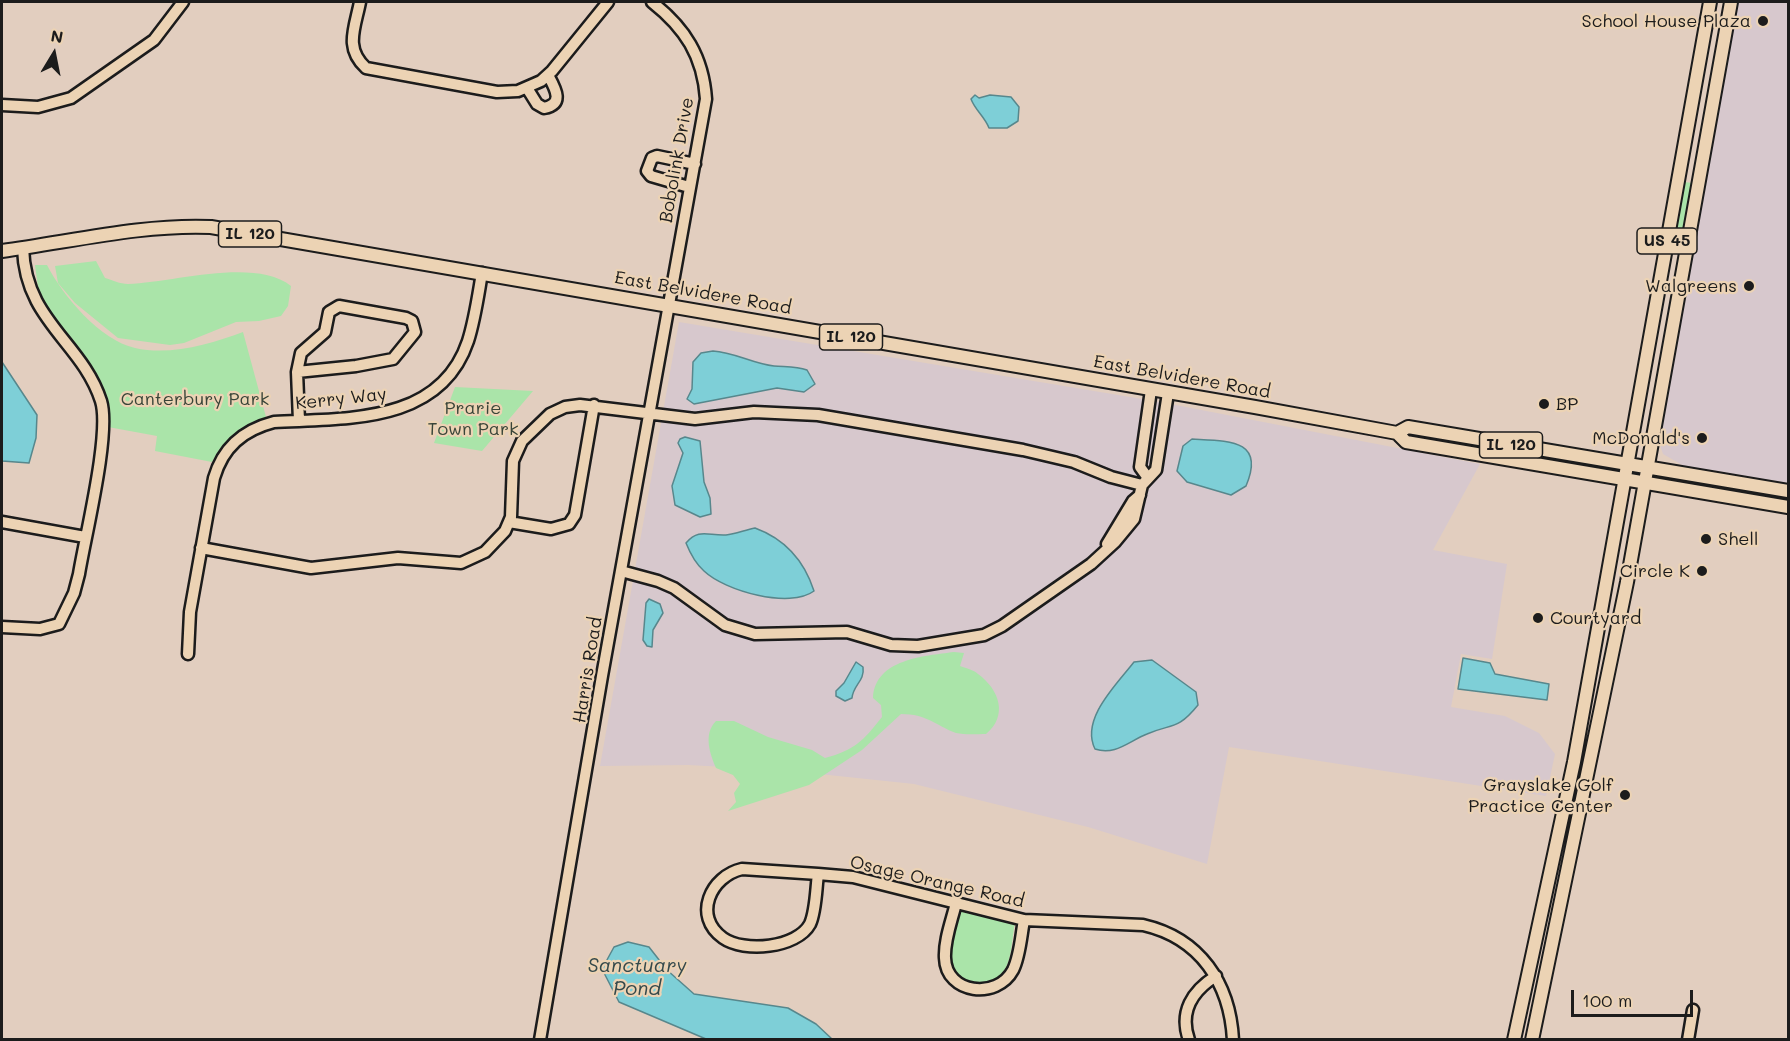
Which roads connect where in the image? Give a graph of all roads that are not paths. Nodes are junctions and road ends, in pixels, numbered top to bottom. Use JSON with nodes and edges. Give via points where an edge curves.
{"nodes":[{"id":1,"x":183,"y":2,"type":"edge"},
{"id":2,"x":360,"y":2,"type":"edge"},
{"id":3,"x":608,"y":2,"type":"edge"},
{"id":4,"x":652,"y":2,"type":"edge"},
{"id":5,"x":1710,"y":2,"type":"edge"},
{"id":6,"x":1731,"y":2,"type":"edge"},
{"id":7,"x":548,"y":75,"type":"junction"},
{"id":8,"x":527,"y":88,"type":"junction"},
{"id":9,"x":2,"y":105,"type":"edge"},
{"id":10,"x":694,"y":164,"type":"junction"},
{"id":11,"x":689,"y":187,"type":"junction"},
{"id":12,"x":23,"y":248,"type":"junction"},
{"id":13,"x":2,"y":251,"type":"edge"},
{"id":14,"x":482,"y":273,"type":"junction"},
{"id":15,"x":669,"y":305,"type":"junction"},
{"id":16,"x":297,"y":372,"type":"junction"},
{"id":17,"x":1151,"y":390,"type":"junction"},
{"id":18,"x":1168,"y":393,"type":"junction"},
{"id":19,"x":594,"y":405,"type":"junction"},
{"id":20,"x":648,"y":414,"type":"junction"},
{"id":21,"x":299,"y":421,"type":"junction"},
{"id":22,"x":1397,"y":433,"type":"junction"},
{"id":23,"x":1626,"y":465,"type":"junction"},
{"id":24,"x":1646,"y":469,"type":"junction"},
{"id":25,"x":1624,"y":481,"type":"junction"},
{"id":26,"x":1643,"y":484,"type":"junction"},
{"id":27,"x":1143,"y":486,"type":"junction"},
{"id":28,"x":1788,"y":491,"type":"edge"},
{"id":29,"x":1788,"y":507,"type":"edge"},
{"id":30,"x":2,"y":522,"type":"edge"},
{"id":31,"x":509,"y":522,"type":"junction"},
{"id":32,"x":85,"y":537,"type":"junction"},
{"id":33,"x":201,"y":548,"type":"junction"},
{"id":34,"x":621,"y":572,"type":"junction"},
{"id":35,"x":2,"y":627,"type":"edge"},
{"id":36,"x":188,"y":654,"type":"dead end"},
{"id":37,"x":818,"y":874,"type":"junction"},
{"id":38,"x":956,"y":903,"type":"junction"},
{"id":39,"x":1023,"y":920,"type":"junction"},
{"id":40,"x":1216,"y":976,"type":"junction"},
{"id":41,"x":1693,"y":1010,"type":"dead end"},
{"id":42,"x":540,"y":1040,"type":"edge"},
{"id":43,"x":1189,"y":1040,"type":"edge"},
{"id":44,"x":1233,"y":1040,"type":"edge"},
{"id":45,"x":1514,"y":1040,"type":"edge"},
{"id":46,"x":1532,"y":1040,"type":"edge"},
{"id":47,"x":1688,"y":1040,"type":"edge"}],
"edges":[{"from":1,"to":9,"type":"street","via":[[154,40],[71,98],[38,107]]},
{"from":2,"to":8,"type":"street","via":[[352,46],[357,60],[366,68],[497,92]]},
{"from":3,"to":7,"type":"street"},
{"from":4,"to":10,"type":"street","name":"Bobolink Drive","via":[[688,37],[703,70],[706,99]]},
{"from":5,"to":23,"type":"main road","number":"US 45"},
{"from":6,"to":24,"type":"main road","number":"US 45"},
{"from":7,"to":8,"type":"street"},
{"from":7,"to":8,"type":"street","via":[[557,92],[552,106],[544,108],[537,104]]},
{"from":10,"to":11,"type":"street","name":"Bobolink Drive"},
{"from":10,"to":11,"type":"street","via":[[657,156],[648,164],[651,176]]},
{"from":11,"to":15,"type":"street","name":"Bobolink Drive"},
{"from":12,"to":13,"type":"main road","name":"East Belvidere Road","number":"IL 120"},
{"from":12,"to":14,"type":"main road","name":"East Belvidere Road","number":"IL 120","via":[[158,229],[212,227]]},
{"from":12,"to":32,"type":"street","via":[[24,271],[32,295],[92,381],[102,404],[104,432]]},
{"from":14,"to":15,"type":"main road","name":"East Belvidere Road","number":"IL 120"},
{"from":14,"to":21,"type":"street","name":"Kerry Way","via":[[474,320],[460,361],[429,394],[410,406],[380,415]]},
{"from":15,"to":17,"type":"main road","name":"East Belvidere Road","number":"IL 120"},
{"from":15,"to":20,"type":"street","name":"Harris Road"},
{"from":16,"to":16,"type":"street","via":[[301,353],[325,332],[329,312],[339,306],[406,318],[415,327],[412,338],[393,359]]},
{"from":16,"to":21,"type":"street"},
{"from":17,"to":18,"type":"main road","name":"East Belvidere Road","number":"IL 120"},
{"from":17,"to":27,"type":"street","via":[[1140,467]]},
{"from":18,"to":22,"type":"main road","name":"East Belvidere Road","number":"IL 120"},
{"from":18,"to":27,"type":"street","via":[[1156,470]]},
{"from":19,"to":20,"type":"street"},
{"from":19,"to":31,"type":"street","via":[[565,407],[550,414],[522,441],[511,470]]},
{"from":19,"to":31,"type":"street","via":[[575,514],[569,524],[551,529]]},
{"from":20,"to":27,"type":"street","via":[[695,419],[754,412],[818,415],[1023,450],[1074,462]]},
{"from":20,"to":34,"type":"street","name":"Harris Road"},
{"from":21,"to":33,"type":"street","name":"Kerry Way","via":[[257,427],[232,444],[218,464]]},
{"from":22,"to":23,"type":"main road","name":"East Belvidere Road","number":"IL 120","via":[[1408,427]]},
{"from":22,"to":25,"type":"main road","name":"East Belvidere Road","via":[[1406,442]]},
{"from":23,"to":24,"type":"main road","number":"IL 120"},
{"from":23,"to":25,"type":"main road","number":"US 45"},
{"from":24,"to":26,"type":"main road","number":"US 45"},
{"from":24,"to":28,"type":"main road","number":"IL 120"},
{"from":25,"to":26,"type":"main road","name":"East Belvidere Road"},
{"from":25,"to":45,"type":"main road","number":"US 45","via":[[1574,762]]},
{"from":26,"to":29,"type":"main road","name":"East Belvidere Road"},
{"from":26,"to":46,"type":"main road","number":"US 45","via":[[1623,603]]},
{"from":27,"to":34,"type":"street","via":[[1105,549],[1091,564],[987,634],[963,640],[918,646],[891,645],[847,632],[755,634],[725,626],[658,580]]},
{"from":30,"to":32,"type":"street"},
{"from":31,"to":33,"type":"street","via":[[491,548],[461,563],[398,558],[311,568]]},
{"from":32,"to":35,"type":"street","via":[[74,593],[59,624],[40,629]]},
{"from":33,"to":36,"type":"street","name":"Kerry Way","via":[[190,612]]},
{"from":34,"to":42,"type":"street","name":"Harris Road"},
{"from":37,"to":37,"type":"street","name":"Osage Orange Road","via":[[734,871],[710,893],[710,923],[724,939],[746,944],[787,944],[800,938],[811,921]]},
{"from":37,"to":38,"type":"street","name":"Osage Orange Road","via":[[853,877]]},
{"from":38,"to":39,"type":"street","name":"Osage Orange Road"},
{"from":38,"to":39,"type":"street","via":[[945,959],[956,980],[972,990],[985,990],[1005,981],[1016,960]]},
{"from":39,"to":40,"type":"street","name":"Osage Orange Road","via":[[1159,928],[1191,947]]},
{"from":40,"to":43,"type":"street","via":[[1190,999],[1185,1028]]},
{"from":40,"to":44,"type":"street","name":"Osage Orange Road","via":[[1230,1007]]},
{"from":41,"to":47,"type":"street"}]}
